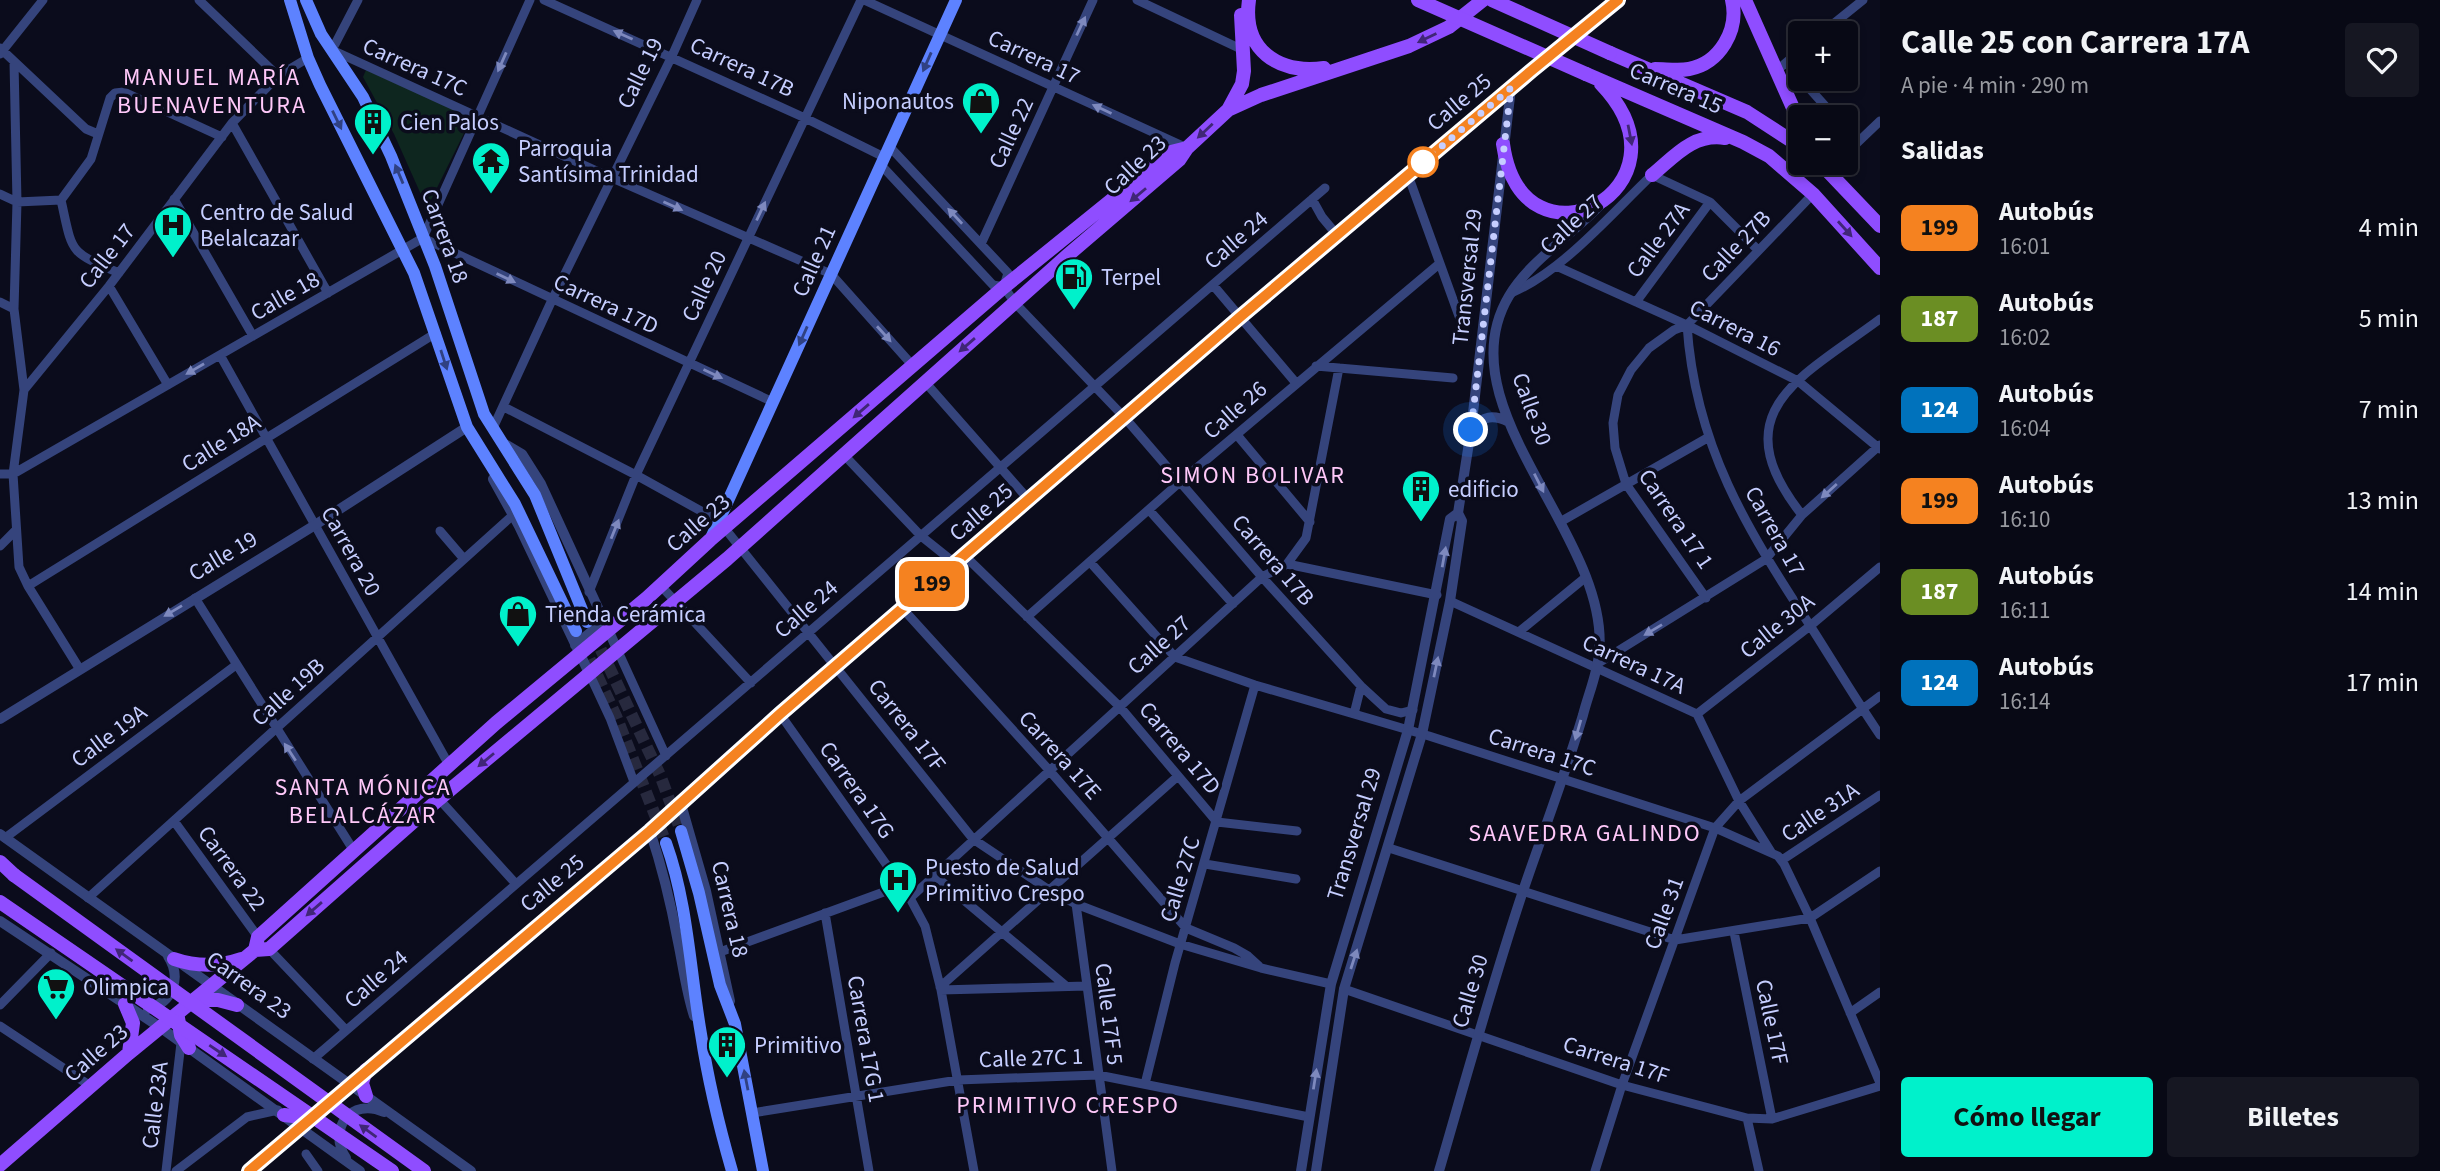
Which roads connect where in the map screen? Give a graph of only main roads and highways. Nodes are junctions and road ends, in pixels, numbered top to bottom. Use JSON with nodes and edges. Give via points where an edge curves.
{"nodes":[{"id":1,"x":290,"y":0,"type":"edge"},
{"id":2,"x":306,"y":0,"type":"edge"},
{"id":3,"x":956,"y":0,"type":"edge"},
{"id":4,"x":1241,"y":0,"type":"edge"},
{"id":5,"x":1249,"y":0,"type":"edge"},
{"id":6,"x":1418,"y":0,"type":"edge"},
{"id":7,"x":1483,"y":0,"type":"edge"},
{"id":8,"x":1492,"y":0,"type":"edge"},
{"id":9,"x":1732,"y":0,"type":"edge"},
{"id":10,"x":1745,"y":0,"type":"edge"},
{"id":11,"x":1617,"y":1,"type":"edge"},
{"id":12,"x":1363,"y":62,"type":"junction"},
{"id":13,"x":1647,"y":69,"type":"junction"},
{"id":14,"x":1591,"y":76,"type":"junction"},
{"id":15,"x":1794,"y":105,"type":"edge"},
{"id":16,"x":1228,"y":110,"type":"junction"},
{"id":17,"x":1788,"y":139,"type":"edge"},
{"id":18,"x":1743,"y":142,"type":"junction"},
{"id":19,"x":1503,"y":144,"type":"road end"},
{"id":20,"x":1186,"y":148,"type":"junction"},
{"id":21,"x":1652,"y":175,"type":"road end"},
{"id":22,"x":1833,"y":175,"type":"edge"},
{"id":23,"x":1880,"y":226,"type":"edge"},
{"id":24,"x":1880,"y":268,"type":"edge"},
{"id":25,"x":722,"y":525,"type":"junction"},
{"id":26,"x":587,"y":622,"type":"tunnel mouth"},
{"id":27,"x":576,"y":631,"type":"tunnel mouth"},
{"id":28,"x":507,"y":714,"type":"junction"},
{"id":29,"x":538,"y":716,"type":"junction"},
{"id":30,"x":681,"y":831,"type":"tunnel mouth"},
{"id":31,"x":666,"y":843,"type":"tunnel mouth"},
{"id":32,"x":0,"y":862,"type":"edge"},
{"id":33,"x":0,"y":902,"type":"edge"},
{"id":34,"x":257,"y":948,"type":"junction"},
{"id":35,"x":171,"y":956,"type":"road end"},
{"id":36,"x":194,"y":1000,"type":"junction"},
{"id":37,"x":127,"y":1005,"type":"road end"},
{"id":38,"x":237,"y":1005,"type":"road end"},
{"id":39,"x":178,"y":1013,"type":"junction"},
{"id":40,"x":185,"y":1046,"type":"road end"},
{"id":41,"x":129,"y":1054,"type":"junction"},
{"id":42,"x":366,"y":1070,"type":"junction"},
{"id":43,"x":366,"y":1096,"type":"road end"},
{"id":44,"x":281,"y":1112,"type":"road end"},
{"id":45,"x":306,"y":1122,"type":"junction"},
{"id":46,"x":0,"y":1166,"type":"edge"},
{"id":47,"x":249,"y":1171,"type":"edge"},
{"id":48,"x":392,"y":1171,"type":"edge"},
{"id":49,"x":424,"y":1171,"type":"edge"},
{"id":50,"x":732,"y":1171,"type":"edge"},
{"id":51,"x":763,"y":1171,"type":"edge"}],
"edges":[{"from":1,"to":27,"type":"main road","name":"Carrera 18","one_way":true,"via":[[308,58],[414,273],[469,432],[515,504]]},
{"from":26,"to":2,"type":"main road","name":"Carrera 18","one_way":true,"via":[[541,506],[479,399],[435,266],[391,156]]},
{"from":3,"to":25,"type":"main road","name":"Calle 21","one_way":true},
{"from":4,"to":16,"type":"main road","via":[[1242,85]]},
{"from":5,"to":12,"type":"main road","via":[[1252,36],[1277,63],[1307,70]]},
{"from":6,"to":14,"type":"main road","name":"Carrera 15","bridge":true},
{"from":7,"to":12,"type":"main road","one_way":true,"via":[[1449,27]]},
{"from":8,"to":13,"type":"main road","name":"Carrera 15","bridge":true},
{"from":9,"to":13,"type":"main road","via":[[1730,33],[1714,57],[1686,69]]},
{"from":10,"to":15,"type":"main road","via":[[1781,66]]},
{"from":11,"to":42,"type":"main road","name":"Calle 25","via":[[1240,317],[650,831]]},
{"from":12,"to":16,"type":"main road","name":"Calle 23"},
{"from":13,"to":17,"type":"main road","name":"Carrera 15","via":[[1747,112]]},
{"from":14,"to":18,"type":"main road","name":"Carrera 15"},
{"from":14,"to":19,"type":"main road","one_way":true,"via":[[1614,98],[1633,143],[1625,175],[1606,198],[1569,214],[1541,207],[1512,177]]},
{"from":16,"to":20,"type":"main road","name":"Calle 23","one_way":true},
{"from":18,"to":21,"type":"main road","via":[[1714,136],[1698,139]]},
{"from":18,"to":24,"type":"main road","name":"Carrera 15","one_way":true,"via":[[1777,161],[1813,194]]},
{"from":20,"to":25,"type":"main road","name":"Calle 23","one_way":true,"via":[[1171,152]]},
{"from":20,"to":29,"type":"main road","name":"Calle 23","one_way":true,"via":[[1179,160],[845,456]]},
{"from":22,"to":23,"type":"main road"},
{"from":25,"to":28,"type":"main road","name":"Calle 23","via":[[661,586],[605,626]]},
{"from":28,"to":29,"type":"main road"},
{"from":28,"to":34,"type":"main road","name":"Calle 23","via":[[354,850]]},
{"from":29,"to":34,"type":"main road","name":"Calle 23","one_way":true},
{"from":51,"to":30,"type":"main road","name":"Carrera 18","one_way":true,"via":[[736,1024],[717,973]]},
{"from":31,"to":50,"type":"main road","name":"Carrera 18"},
{"from":49,"to":32,"type":"main road","one_way":true,"bridge":true},
{"from":33,"to":48,"type":"main road","one_way":true,"bridge":true},
{"from":34,"to":35,"type":"main road","via":[[224,964],[201,965]]},
{"from":34,"to":36,"type":"main road","name":"Calle 23"},
{"from":36,"to":38,"type":"main road"},
{"from":36,"to":39,"type":"main road","name":"Calle 23"},
{"from":37,"to":41,"type":"main road","via":[[133,1023]]},
{"from":39,"to":40,"type":"main road"},
{"from":39,"to":41,"type":"main road","name":"Calle 23"},
{"from":41,"to":46,"type":"main road","name":"Calle 23"},
{"from":42,"to":43,"type":"main road","via":[[362,1085]]},
{"from":42,"to":45,"type":"main road","name":"Calle 25"},
{"from":44,"to":45,"type":"main road"},
{"from":45,"to":47,"type":"main road","name":"Calle 25"}]}
